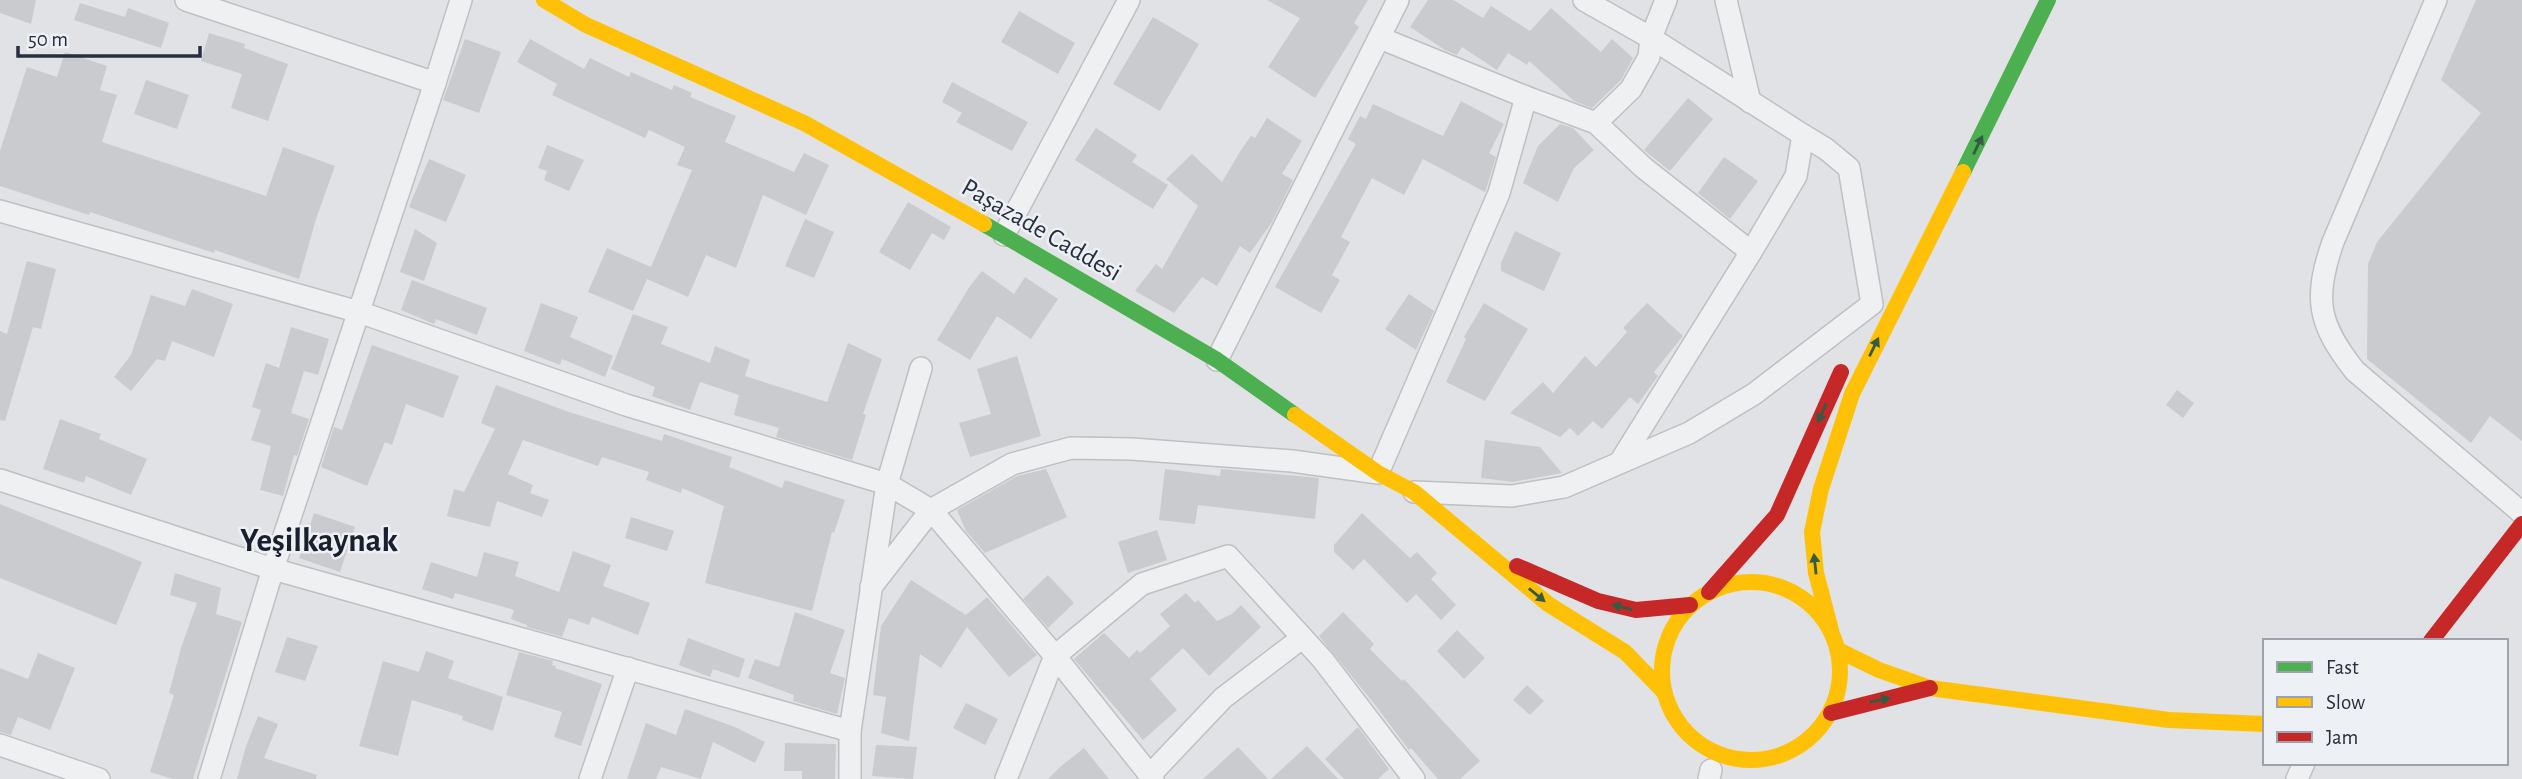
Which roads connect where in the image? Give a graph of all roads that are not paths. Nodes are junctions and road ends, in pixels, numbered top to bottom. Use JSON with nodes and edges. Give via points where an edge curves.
{"nodes":[{"id":1,"x":186,"y":0,"type":"edge"},
{"id":2,"x":461,"y":0,"type":"edge"},
{"id":3,"x":544,"y":0,"type":"edge"},
{"id":4,"x":1129,"y":0,"type":"edge"},
{"id":5,"x":1398,"y":0,"type":"edge"},
{"id":6,"x":1584,"y":0,"type":"edge"},
{"id":7,"x":1666,"y":0,"type":"edge"},
{"id":8,"x":1726,"y":0,"type":"edge"},
{"id":9,"x":2048,"y":0,"type":"edge"},
{"id":10,"x":2436,"y":0,"type":"edge"},
{"id":11,"x":1380,"y":38,"type":"junction"},
{"id":12,"x":1651,"y":38,"type":"junction"},
{"id":13,"x":435,"y":83,"type":"junction"},
{"id":14,"x":1527,"y":97,"type":"junction"},
{"id":15,"x":1750,"y":102,"type":"junction"},
{"id":16,"x":1596,"y":123,"type":"junction"},
{"id":17,"x":1802,"y":135,"type":"junction"},
{"id":18,"x":0,"y":211,"type":"edge"},
{"id":19,"x":1004,"y":235,"type":"junction"},
{"id":20,"x":1751,"y":252,"type":"junction"},
{"id":21,"x":1884,"y":282,"type":"dead end"},
{"id":22,"x":1872,"y":304,"type":"junction"},
{"id":23,"x":359,"y":312,"type":"junction"},
{"id":24,"x":1217,"y":360,"type":"junction"},
{"id":25,"x":921,"y":368,"type":"dead end"},
{"id":26,"x":1620,"y":462,"type":"junction"},
{"id":27,"x":1378,"y":472,"type":"junction"},
{"id":28,"x":0,"y":480,"type":"edge"},
{"id":29,"x":887,"y":484,"type":"junction"},
{"id":30,"x":1413,"y":492,"type":"junction"},
{"id":31,"x":931,"y":510,"type":"junction"},
{"id":32,"x":2522,"y":513,"type":"edge"},
{"id":33,"x":2522,"y":524,"type":"edge"},
{"id":34,"x":1484,"y":552,"type":"junction"},
{"id":35,"x":273,"y":569,"type":"junction"},
{"id":36,"x":871,"y":587,"type":"junction"},
{"id":37,"x":1709,"y":592,"type":"junction"},
{"id":38,"x":1690,"y":605,"type":"junction"},
{"id":39,"x":1831,"y":630,"type":"junction"},
{"id":40,"x":1302,"y":638,"type":"junction"},
{"id":41,"x":2433,"y":639,"type":"edge"},
{"id":42,"x":1838,"y":650,"type":"junction"},
{"id":43,"x":1055,"y":656,"type":"junction"},
{"id":44,"x":628,"y":668,"type":"junction"},
{"id":45,"x":1930,"y":688,"type":"junction"},
{"id":46,"x":1663,"y":691,"type":"junction"},
{"id":47,"x":1831,"y":713,"type":"junction"},
{"id":48,"x":2263,"y":723,"type":"edge"},
{"id":49,"x":850,"y":731,"type":"junction"},
{"id":50,"x":0,"y":745,"type":"edge"},
{"id":51,"x":1803,"y":745,"type":"junction"},
{"id":52,"x":1702,"y":746,"type":"junction"},
{"id":53,"x":1788,"y":768,"type":"dead end"},
{"id":54,"x":1711,"y":776,"type":"edge"},
{"id":55,"x":1152,"y":777,"type":"edge"},
{"id":56,"x":99,"y":779,"type":"edge"},
{"id":57,"x":209,"y":779,"type":"edge"},
{"id":58,"x":590,"y":779,"type":"edge"},
{"id":59,"x":850,"y":779,"type":"edge"},
{"id":60,"x":1006,"y":779,"type":"edge"},
{"id":61,"x":1414,"y":779,"type":"edge"}],
"edges":[{"from":1,"to":13,"type":"street"},
{"from":2,"to":13,"type":"street"},
{"from":3,"to":19,"type":"street","name":"Paşazade Caddesi","via":[[586,25],[804,122]]},
{"from":4,"to":19,"type":"street"},
{"from":5,"to":11,"type":"street"},
{"from":6,"to":12,"type":"street"},
{"from":7,"to":12,"type":"street"},
{"from":8,"to":15,"type":"street"},
{"from":39,"to":9,"type":"street","one_way":true,"via":[[1816,573],[1812,532],[1852,394]]},
{"from":10,"to":32,"type":"street","via":[[2333,242],[2320,299],[2326,327],[2355,371]]},
{"from":11,"to":14,"type":"street"},
{"from":11,"to":24,"type":"street"},
{"from":12,"to":15,"type":"street"},
{"from":12,"to":16,"type":"street","via":[[1649,57],[1631,89]]},
{"from":13,"to":23,"type":"street"},
{"from":14,"to":16,"type":"street"},
{"from":14,"to":27,"type":"street","via":[[1499,193]]},
{"from":15,"to":17,"type":"street"},
{"from":16,"to":20,"type":"street","via":[[1644,168]]},
{"from":17,"to":20,"type":"street","via":[[1796,177]]},
{"from":17,"to":22,"type":"street","via":[[1849,168]]},
{"from":18,"to":23,"type":"street"},
{"from":19,"to":24,"type":"street","name":"Paşazade Caddesi"},
{"from":20,"to":26,"type":"street"},
{"from":21,"to":22,"type":"street"},
{"from":22,"to":26,"type":"street","via":[[1754,394],[1689,433]]},
{"from":22,"to":37,"type":"street","one_way":true,"via":[[1777,514]]},
{"from":23,"to":29,"type":"street","via":[[626,405]]},
{"from":23,"to":35,"type":"street"},
{"from":24,"to":27,"type":"street","name":"Paşazade Caddesi"},
{"from":25,"to":29,"type":"street"},
{"from":26,"to":30,"type":"street","via":[[1564,486],[1512,496]]},
{"from":27,"to":30,"type":"street","name":"Paşazade Caddesi"},
{"from":27,"to":31,"type":"street","via":[[1292,461],[1071,448],[1012,464]]},
{"from":28,"to":35,"type":"street"},
{"from":29,"to":31,"type":"street"},
{"from":29,"to":36,"type":"street"},
{"from":30,"to":34,"type":"street","name":"Paşazade Caddesi"},
{"from":31,"to":36,"type":"street"},
{"from":31,"to":43,"type":"street"},
{"from":33,"to":41,"type":"street"},
{"from":38,"to":34,"type":"street","one_way":true,"via":[[1636,610],[1598,601]]},
{"from":34,"to":46,"type":"street","name":"Paşazade Caddesi","one_way":true,"via":[[1548,604],[1625,652]]},
{"from":35,"to":44,"type":"street"},
{"from":35,"to":57,"type":"street"},
{"from":36,"to":49,"type":"street"},
{"from":37,"to":38,"type":"street"},
{"from":37,"to":39,"type":"street","via":[[1755,581],[1778,586],[1799,596]]},
{"from":38,"to":46,"type":"street","via":[[1665,644]]},
{"from":39,"to":42,"type":"street"},
{"from":40,"to":43,"type":"street","via":[[1228,556],[1142,584]]},
{"from":40,"to":55,"type":"street","via":[[1223,698]]},
{"from":40,"to":61,"type":"street"},
{"from":42,"to":45,"type":"street"},
{"from":42,"to":47,"type":"street","via":[[1840,682]]},
{"from":43,"to":55,"type":"street"},
{"from":43,"to":60,"type":"street"},
{"from":44,"to":49,"type":"street"},
{"from":44,"to":58,"type":"street"},
{"from":47,"to":45,"type":"street","one_way":true},
{"from":45,"to":48,"type":"street","via":[[2169,720]]},
{"from":46,"to":52,"type":"street","via":[[1685,732]]},
{"from":47,"to":51,"type":"street"},
{"from":49,"to":59,"type":"street"},
{"from":50,"to":56,"type":"street"},
{"from":51,"to":52,"type":"street","via":[[1784,755],[1742,761]]},
{"from":51,"to":53,"type":"street"},
{"from":52,"to":54,"type":"street"}]}
